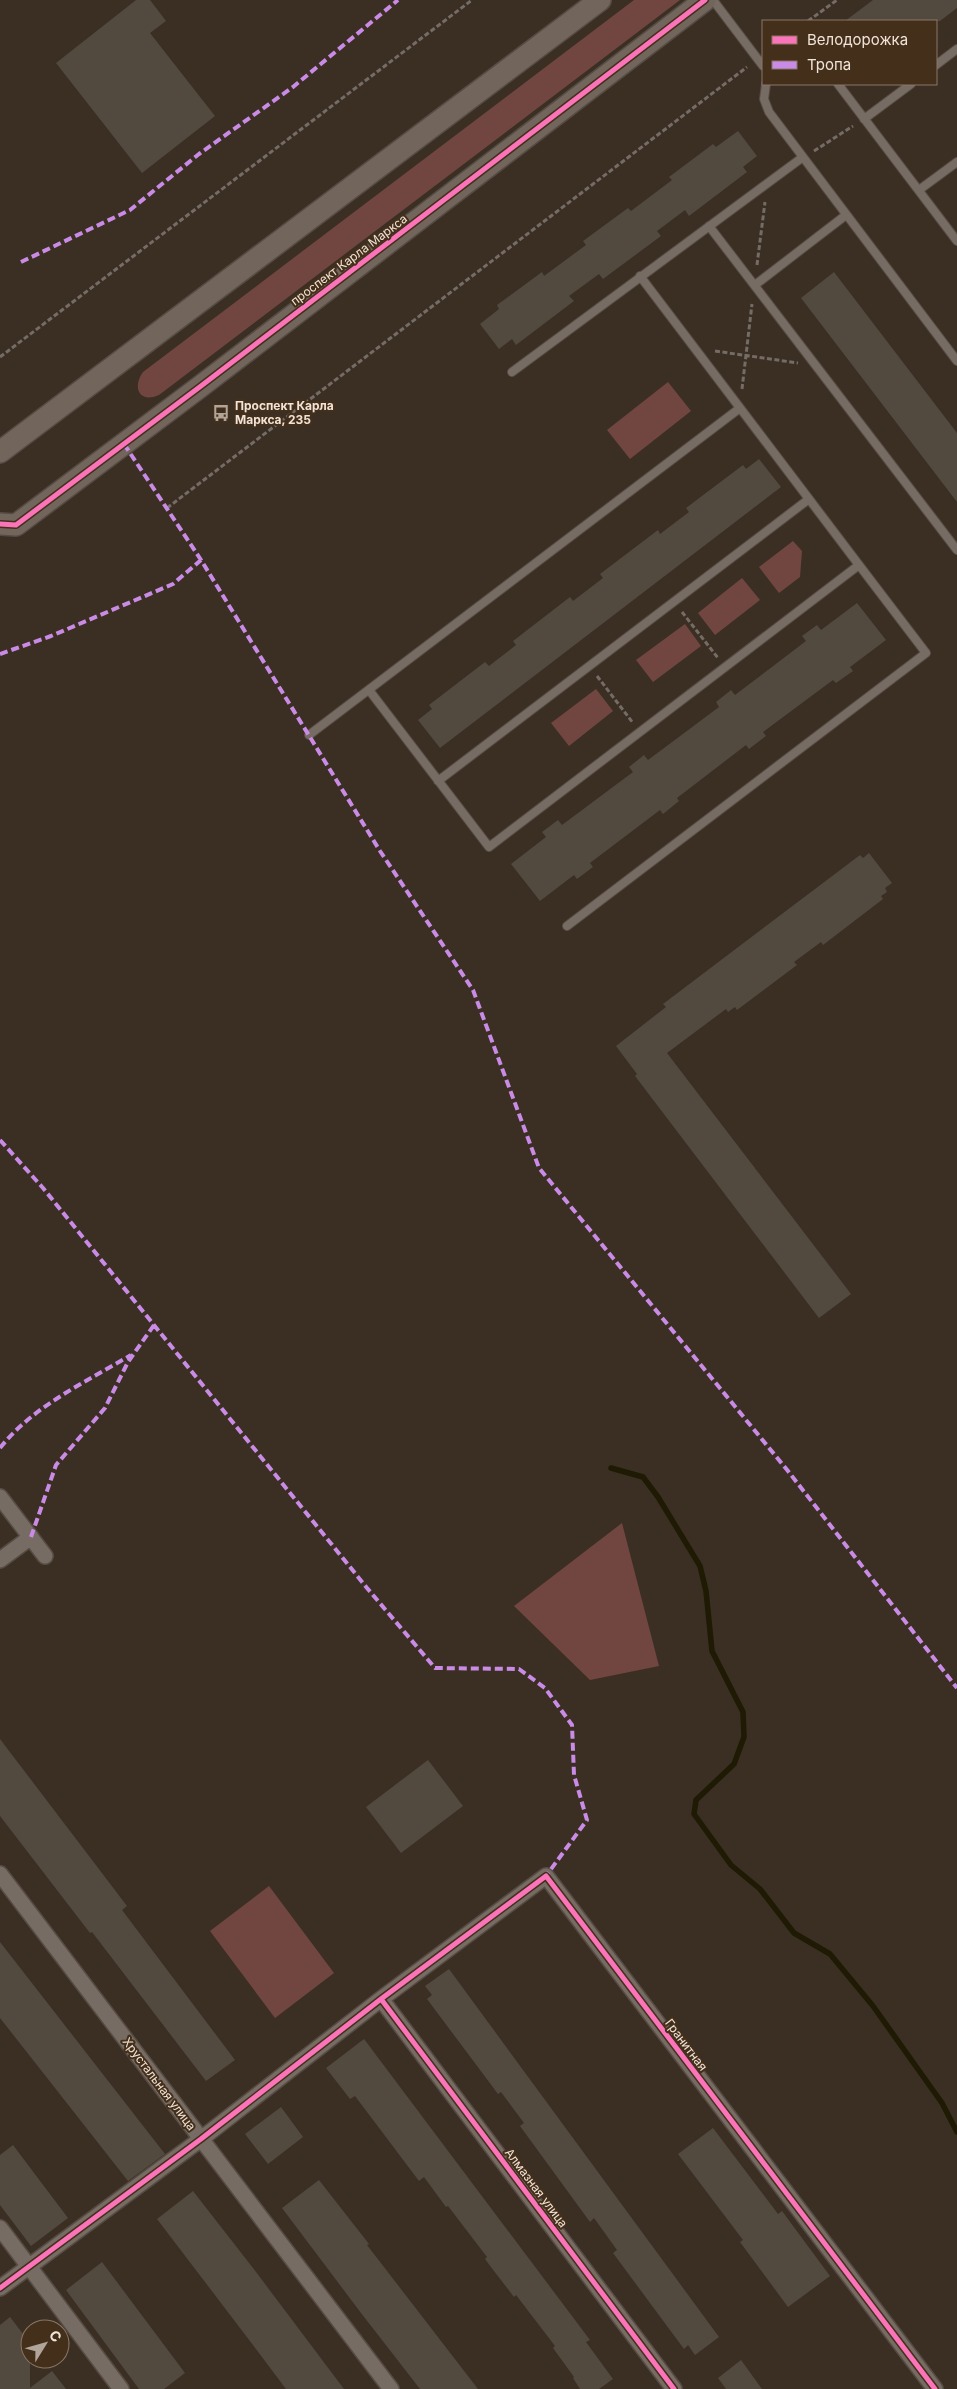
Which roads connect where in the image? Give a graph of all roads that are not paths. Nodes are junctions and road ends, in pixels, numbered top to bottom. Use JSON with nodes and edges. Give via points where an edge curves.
{"nodes":[{"id":1,"x":600,"y":0,"type":"edge"},
{"id":2,"x":705,"y":0,"type":"edge"},
{"id":3,"x":713,"y":0,"type":"edge"},
{"id":4,"x":957,"y":49,"type":"edge"},
{"id":5,"x":937,"y":64,"type":"edge"},
{"id":6,"x":762,"y":65,"type":"edge"},
{"id":7,"x":766,"y":85,"type":"edge"},
{"id":8,"x":839,"y":85,"type":"edge"},
{"id":9,"x":910,"y":85,"type":"edge"},
{"id":10,"x":864,"y":119,"type":"junction"},
{"id":11,"x":803,"y":158,"type":"junction"},
{"id":12,"x":957,"y":162,"type":"edge"},
{"id":13,"x":919,"y":190,"type":"junction"},
{"id":14,"x":846,"y":215,"type":"junction"},
{"id":15,"x":709,"y":226,"type":"junction"},
{"id":16,"x":957,"y":241,"type":"edge"},
{"id":17,"x":640,"y":276,"type":"junction"},
{"id":18,"x":754,"y":285,"type":"junction"},
{"id":19,"x":957,"y":361,"type":"edge"},
{"id":20,"x":512,"y":372,"type":"dead end"},
{"id":21,"x":740,"y":408,"type":"junction"},
{"id":22,"x":2,"y":448,"type":"edge"},
{"id":23,"x":809,"y":498,"type":"junction"},
{"id":24,"x":0,"y":524,"type":"edge"},
{"id":25,"x":957,"y":550,"type":"edge"},
{"id":26,"x":859,"y":565,"type":"junction"},
{"id":27,"x":369,"y":690,"type":"junction"},
{"id":28,"x":309,"y":735,"type":"dead end"},
{"id":29,"x":438,"y":781,"type":"junction"},
{"id":30,"x":567,"y":926,"type":"dead end"},
{"id":31,"x":0,"y":1497,"type":"edge"},
{"id":32,"x":31,"y":1537,"type":"junction"},
{"id":33,"x":45,"y":1556,"type":"dead end"},
{"id":34,"x":0,"y":1560,"type":"edge"},
{"id":35,"x":0,"y":1874,"type":"edge"},
{"id":36,"x":381,"y":1999,"type":"junction"},
{"id":37,"x":201,"y":2139,"type":"junction"},
{"id":38,"x":0,"y":2228,"type":"edge"},
{"id":39,"x":28,"y":2266,"type":"junction"},
{"id":40,"x":0,"y":2288,"type":"edge"},
{"id":41,"x":120,"y":2389,"type":"edge"},
{"id":42,"x":391,"y":2389,"type":"edge"},
{"id":43,"x":674,"y":2389,"type":"edge"},
{"id":44,"x":935,"y":2389,"type":"edge"}],
"edges":[{"from":1,"to":22,"type":"street"},
{"from":2,"to":24,"type":"street","name":"проспект Карла Маркса","via":[[16,525]]},
{"from":3,"to":6,"type":"lane"},
{"from":4,"to":5,"type":"lane"},
{"from":7,"to":11,"type":"lane","via":[[764,99],[769,112]]},
{"from":8,"to":10,"type":"lane"},
{"from":9,"to":10,"type":"lane"},
{"from":10,"to":13,"type":"lane"},
{"from":11,"to":14,"type":"lane"},
{"from":11,"to":15,"type":"lane"},
{"from":12,"to":13,"type":"lane"},
{"from":13,"to":16,"type":"lane"},
{"from":14,"to":18,"type":"lane"},
{"from":14,"to":19,"type":"lane"},
{"from":15,"to":17,"type":"lane"},
{"from":15,"to":18,"type":"lane"},
{"from":17,"to":20,"type":"lane"},
{"from":17,"to":21,"type":"lane"},
{"from":18,"to":25,"type":"lane"},
{"from":21,"to":23,"type":"lane"},
{"from":21,"to":27,"type":"lane"},
{"from":23,"to":26,"type":"lane"},
{"from":23,"to":29,"type":"lane"},
{"from":26,"to":29,"type":"lane","via":[[489,847]]},
{"from":26,"to":30,"type":"lane","via":[[926,653]]},
{"from":27,"to":28,"type":"lane"},
{"from":27,"to":29,"type":"lane"},
{"from":31,"to":32,"type":"street"},
{"from":32,"to":33,"type":"street"},
{"from":32,"to":34,"type":"street"},
{"from":35,"to":37,"type":"street","name":"Хрустальная улица"},
{"from":36,"to":37,"type":"street"},
{"from":36,"to":43,"type":"street","name":"Алмазная улица"},
{"from":36,"to":44,"type":"street","name":"Гранитная","via":[[546,1876]]},
{"from":37,"to":39,"type":"street"},
{"from":37,"to":42,"type":"street","name":"Хрустальная улица"},
{"from":38,"to":39,"type":"street"},
{"from":39,"to":40,"type":"street"},
{"from":39,"to":41,"type":"street"}]}
